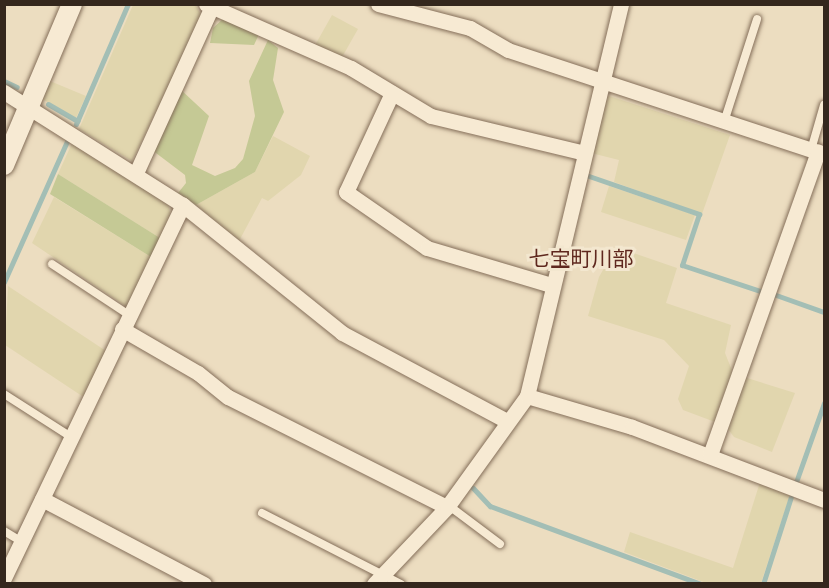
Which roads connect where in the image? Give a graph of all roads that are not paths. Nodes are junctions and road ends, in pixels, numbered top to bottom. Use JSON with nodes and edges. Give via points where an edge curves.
{"nodes":[{"id":1,"x":72,"y":4,"type":"edge"},
{"id":2,"x":378,"y":4,"type":"edge"},
{"id":3,"x":621,"y":4,"type":"edge"},
{"id":4,"x":210,"y":5,"type":"edge"},
{"id":5,"x":757,"y":19,"type":"dead end"},
{"id":6,"x":598,"y":81,"type":"junction"},
{"id":7,"x":4,"y":92,"type":"edge"},
{"id":8,"x":392,"y":93,"type":"junction"},
{"id":9,"x":30,"y":105,"type":"junction"},
{"id":10,"x":825,"y":105,"type":"edge"},
{"id":11,"x":724,"y":122,"type":"junction"},
{"id":12,"x":581,"y":152,"type":"junction"},
{"id":13,"x":818,"y":152,"type":"edge"},
{"id":14,"x":4,"y":165,"type":"edge"},
{"id":15,"x":136,"y":173,"type":"junction"},
{"id":16,"x":183,"y":205,"type":"junction"},
{"id":17,"x":51,"y":264,"type":"dead end"},
{"id":18,"x":551,"y":285,"type":"junction"},
{"id":19,"x":125,"y":322,"type":"junction"},
{"id":20,"x":4,"y":394,"type":"edge"},
{"id":21,"x":527,"y":396,"type":"junction"},
{"id":22,"x":505,"y":420,"type":"junction"},
{"id":23,"x":71,"y":437,"type":"junction"},
{"id":24,"x":710,"y":455,"type":"junction"},
{"id":25,"x":42,"y":499,"type":"junction"},
{"id":26,"x":825,"y":500,"type":"edge"},
{"id":27,"x":447,"y":506,"type":"junction"},
{"id":28,"x":262,"y":513,"type":"dead end"},
{"id":29,"x":4,"y":531,"type":"edge"},
{"id":30,"x":22,"y":542,"type":"junction"},
{"id":31,"x":500,"y":544,"type":"dead end"},
{"id":32,"x":4,"y":578,"type":"edge"},
{"id":33,"x":377,"y":578,"type":"edge"},
{"id":34,"x":204,"y":584,"type":"edge"},
{"id":35,"x":401,"y":584,"type":"edge"}],
"edges":[{"from":1,"to":9,"type":"street"},
{"from":2,"to":6,"type":"street","via":[[470,28],[508,50]]},
{"from":3,"to":6,"type":"street"},
{"from":4,"to":8,"type":"street","via":[[351,68]]},
{"from":4,"to":15,"type":"street"},
{"from":5,"to":11,"type":"lane"},
{"from":6,"to":11,"type":"street"},
{"from":6,"to":12,"type":"street"},
{"from":7,"to":9,"type":"street"},
{"from":8,"to":12,"type":"street","via":[[431,116]]},
{"from":8,"to":18,"type":"street","via":[[346,192],[427,248]]},
{"from":9,"to":14,"type":"street"},
{"from":9,"to":15,"type":"street"},
{"from":10,"to":13,"type":"lane"},
{"from":11,"to":13,"type":"street"},
{"from":12,"to":18,"type":"street"},
{"from":13,"to":24,"type":"street"},
{"from":15,"to":16,"type":"street"},
{"from":16,"to":19,"type":"street"},
{"from":16,"to":22,"type":"street","via":[[342,333]]},
{"from":17,"to":19,"type":"lane"},
{"from":18,"to":21,"type":"street"},
{"from":19,"to":23,"type":"street"},
{"from":19,"to":27,"type":"street","via":[[228,397]]},
{"from":20,"to":23,"type":"lane"},
{"from":21,"to":22,"type":"street"},
{"from":21,"to":24,"type":"street"},
{"from":22,"to":27,"type":"street"},
{"from":23,"to":25,"type":"street"},
{"from":24,"to":26,"type":"street"},
{"from":25,"to":30,"type":"street"},
{"from":25,"to":34,"type":"street"},
{"from":27,"to":31,"type":"lane"},
{"from":27,"to":33,"type":"street"},
{"from":28,"to":33,"type":"lane"},
{"from":29,"to":30,"type":"lane"},
{"from":30,"to":32,"type":"street"},
{"from":33,"to":35,"type":"lane"}]}
